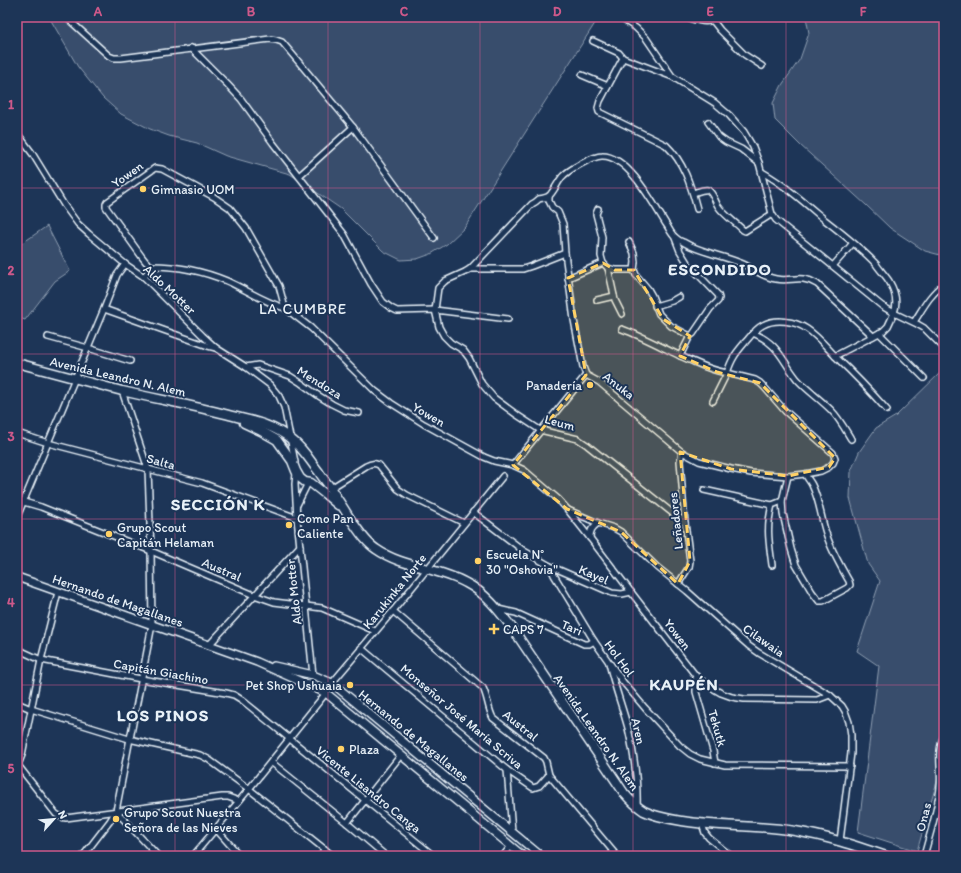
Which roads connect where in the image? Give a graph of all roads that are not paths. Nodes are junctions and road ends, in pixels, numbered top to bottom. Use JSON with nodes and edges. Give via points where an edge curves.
{"nodes":[{"id":1,"x":66,"y":17,"type":"edge"},
{"id":2,"x":619,"y":17,"type":"edge"},
{"id":3,"x":684,"y":17,"type":"edge"},
{"id":4,"x":718,"y":17,"type":"edge"},
{"id":5,"x":713,"y":21,"type":"junction"},
{"id":6,"x":593,"y":41,"type":"dead end"},
{"id":7,"x":191,"y":48,"type":"junction"},
{"id":8,"x":624,"y":58,"type":"junction"},
{"id":9,"x":762,"y":66,"type":"dead end"},
{"id":10,"x":582,"y":75,"type":"dead end"},
{"id":11,"x":672,"y":77,"type":"junction"},
{"id":12,"x":608,"y":86,"type":"junction"},
{"id":13,"x":708,"y":122,"type":"dead end"},
{"id":14,"x":352,"y":127,"type":"junction"},
{"id":15,"x":17,"y":133,"type":"edge"},
{"id":16,"x":759,"y":163,"type":"junction"},
{"id":17,"x":762,"y":172,"type":"junction"},
{"id":18,"x":299,"y":176,"type":"junction"},
{"id":19,"x":692,"y":193,"type":"junction"},
{"id":20,"x":549,"y":196,"type":"junction"},
{"id":21,"x":598,"y":209,"type":"dead end"},
{"id":22,"x":697,"y":209,"type":"dead end"},
{"id":23,"x":772,"y":214,"type":"junction"},
{"id":24,"x":675,"y":237,"type":"junction"},
{"id":25,"x":434,"y":238,"type":"dead end"},
{"id":26,"x":629,"y":242,"type":"dead end"},
{"id":27,"x":853,"y":243,"type":"junction"},
{"id":28,"x":565,"y":253,"type":"junction"},
{"id":29,"x":603,"y":263,"type":"junction"},
{"id":30,"x":126,"y":264,"type":"junction"},
{"id":31,"x":152,"y":266,"type":"junction"},
{"id":32,"x":833,"y":266,"type":"junction"},
{"id":33,"x":608,"y":268,"type":"junction"},
{"id":34,"x":470,"y":269,"type":"junction"},
{"id":35,"x":634,"y":270,"type":"junction"},
{"id":36,"x":144,"y":276,"type":"junction"},
{"id":37,"x":568,"y":278,"type":"junction"},
{"id":38,"x":944,"y":284,"type":"edge"},
{"id":39,"x":614,"y":296,"type":"junction"},
{"id":40,"x":679,"y":296,"type":"dead end"},
{"id":41,"x":597,"y":300,"type":"dead end"},
{"id":42,"x":655,"y":306,"type":"junction"},
{"id":43,"x":285,"y":308,"type":"junction"},
{"id":44,"x":104,"y":309,"type":"junction"},
{"id":45,"x":435,"y":310,"type":"junction"},
{"id":46,"x":894,"y":313,"type":"junction"},
{"id":47,"x":622,"y":314,"type":"dead end"},
{"id":48,"x":508,"y":319,"type":"dead end"},
{"id":49,"x":914,"y":322,"type":"junction"},
{"id":50,"x":622,"y":329,"type":"dead end"},
{"id":51,"x":753,"y":333,"type":"junction"},
{"id":52,"x":879,"y":333,"type":"junction"},
{"id":53,"x":690,"y":336,"type":"junction"},
{"id":54,"x":873,"y":336,"type":"junction"},
{"id":55,"x":48,"y":337,"type":"dead end"},
{"id":56,"x":88,"y":348,"type":"junction"},
{"id":57,"x":216,"y":348,"type":"junction"},
{"id":58,"x":944,"y":348,"type":"edge"},
{"id":59,"x":680,"y":356,"type":"junction"},
{"id":60,"x":835,"y":356,"type":"junction"},
{"id":61,"x":130,"y":361,"type":"dead end"},
{"id":62,"x":17,"y":363,"type":"edge"},
{"id":63,"x":246,"y":367,"type":"junction"},
{"id":64,"x":727,"y":373,"type":"junction"},
{"id":65,"x":586,"y":375,"type":"junction"},
{"id":66,"x":75,"y":378,"type":"junction"},
{"id":67,"x":924,"y":378,"type":"dead end"},
{"id":68,"x":122,"y":391,"type":"junction"},
{"id":69,"x":713,"y":401,"type":"dead end"},
{"id":70,"x":887,"y":410,"type":"dead end"},
{"id":71,"x":214,"y":411,"type":"junction"},
{"id":72,"x":359,"y":413,"type":"dead end"},
{"id":73,"x":540,"y":430,"type":"junction"},
{"id":74,"x":17,"y":433,"type":"edge"},
{"id":75,"x":290,"y":438,"type":"junction"},
{"id":76,"x":850,"y":439,"type":"dead end"},
{"id":77,"x":48,"y":443,"type":"junction"},
{"id":78,"x":682,"y":452,"type":"junction"},
{"id":79,"x":310,"y":459,"type":"junction"},
{"id":80,"x":513,"y":465,"type":"junction"},
{"id":81,"x":295,"y":466,"type":"junction"},
{"id":82,"x":148,"y":469,"type":"junction"},
{"id":83,"x":318,"y":472,"type":"junction"},
{"id":84,"x":805,"y":474,"type":"junction"},
{"id":85,"x":503,"y":476,"type":"dead end"},
{"id":86,"x":788,"y":476,"type":"junction"},
{"id":87,"x":309,"y":483,"type":"junction"},
{"id":88,"x":331,"y":488,"type":"junction"},
{"id":89,"x":704,"y":490,"type":"dead end"},
{"id":90,"x":17,"y":500,"type":"edge"},
{"id":91,"x":782,"y":501,"type":"junction"},
{"id":92,"x":24,"y":502,"type":"junction"},
{"id":93,"x":772,"y":505,"type":"junction"},
{"id":94,"x":296,"y":508,"type":"junction"},
{"id":95,"x":568,"y":509,"type":"junction"},
{"id":96,"x":473,"y":512,"type":"junction"},
{"id":97,"x":348,"y":514,"type":"junction"},
{"id":98,"x":17,"y":517,"type":"edge"},
{"id":99,"x":296,"y":518,"type":"junction"},
{"id":100,"x":464,"y":523,"type":"junction"},
{"id":101,"x":598,"y":523,"type":"junction"},
{"id":102,"x":685,"y":523,"type":"junction"},
{"id":103,"x":590,"y":538,"type":"junction"},
{"id":104,"x":300,"y":546,"type":"junction"},
{"id":105,"x":151,"y":551,"type":"junction"},
{"id":106,"x":772,"y":565,"type":"dead end"},
{"id":107,"x":550,"y":566,"type":"junction"},
{"id":108,"x":426,"y":569,"type":"junction"},
{"id":109,"x":17,"y":577,"type":"edge"},
{"id":110,"x":678,"y":584,"type":"junction"},
{"id":111,"x":58,"y":592,"type":"junction"},
{"id":112,"x":631,"y":592,"type":"junction"},
{"id":113,"x":254,"y":595,"type":"junction"},
{"id":114,"x":306,"y":606,"type":"junction"},
{"id":115,"x":498,"y":609,"type":"junction"},
{"id":116,"x":393,"y":610,"type":"junction"},
{"id":117,"x":152,"y":625,"type":"junction"},
{"id":118,"x":376,"y":631,"type":"junction"},
{"id":119,"x":594,"y":641,"type":"junction"},
{"id":120,"x":209,"y":645,"type":"junction"},
{"id":121,"x":361,"y":648,"type":"junction"},
{"id":122,"x":17,"y":649,"type":"edge"},
{"id":123,"x":41,"y":660,"type":"junction"},
{"id":124,"x":257,"y":662,"type":"junction"},
{"id":125,"x":609,"y":662,"type":"junction"},
{"id":126,"x":313,"y":675,"type":"junction"},
{"id":127,"x":696,"y":676,"type":"junction"},
{"id":128,"x":141,"y":679,"type":"junction"},
{"id":129,"x":332,"y":683,"type":"junction"},
{"id":130,"x":326,"y":693,"type":"junction"},
{"id":131,"x":830,"y":695,"type":"junction"},
{"id":132,"x":17,"y":703,"type":"edge"},
{"id":133,"x":31,"y":709,"type":"junction"},
{"id":134,"x":944,"y":736,"type":"edge"},
{"id":135,"x":290,"y":738,"type":"junction"},
{"id":136,"x":129,"y":739,"type":"junction"},
{"id":137,"x":401,"y":755,"type":"junction"},
{"id":138,"x":271,"y":762,"type":"junction"},
{"id":139,"x":715,"y":763,"type":"junction"},
{"id":140,"x":17,"y":765,"type":"edge"},
{"id":141,"x":850,"y":766,"type":"junction"},
{"id":142,"x":507,"y":770,"type":"junction"},
{"id":143,"x":549,"y":775,"type":"junction"},
{"id":144,"x":249,"y":789,"type":"junction"},
{"id":145,"x":365,"y":800,"type":"junction"},
{"id":146,"x":938,"y":800,"type":"junction"},
{"id":147,"x":239,"y":801,"type":"junction"},
{"id":148,"x":944,"y":805,"type":"edge"},
{"id":149,"x":637,"y":807,"type":"junction"},
{"id":150,"x":116,"y":811,"type":"junction"},
{"id":151,"x":347,"y":823,"type":"junction"},
{"id":152,"x":702,"y":824,"type":"junction"},
{"id":153,"x":216,"y":829,"type":"junction"},
{"id":154,"x":512,"y":831,"type":"junction"},
{"id":155,"x":840,"y":841,"type":"junction"},
{"id":156,"x":511,"y":846,"type":"junction"},
{"id":157,"x":325,"y":849,"type":"junction"},
{"id":158,"x":83,"y":856,"type":"edge"},
{"id":159,"x":158,"y":856,"type":"edge"},
{"id":160,"x":193,"y":856,"type":"edge"},
{"id":161,"x":240,"y":856,"type":"edge"},
{"id":162,"x":320,"y":856,"type":"edge"},
{"id":163,"x":333,"y":856,"type":"edge"},
{"id":164,"x":386,"y":856,"type":"edge"},
{"id":165,"x":434,"y":856,"type":"edge"},
{"id":166,"x":503,"y":856,"type":"edge"},
{"id":167,"x":523,"y":856,"type":"edge"},
{"id":168,"x":541,"y":856,"type":"edge"},
{"id":169,"x":617,"y":856,"type":"edge"},
{"id":170,"x":731,"y":856,"type":"edge"},
{"id":171,"x":886,"y":856,"type":"edge"},
{"id":172,"x":924,"y":856,"type":"edge"}],
"edges":[{"from":1,"to":7,"type":"street","via":[[114,58]]},
{"from":2,"to":11,"type":"street","via":[[646,38]]},
{"from":3,"to":5,"type":"street"},
{"from":4,"to":5,"type":"street"},
{"from":5,"to":9,"type":"street","via":[[745,55]]},
{"from":6,"to":8,"type":"street"},
{"from":7,"to":14,"type":"street","via":[[270,38],[282,42]]},
{"from":7,"to":18,"type":"street","via":[[240,99]]},
{"from":8,"to":11,"type":"street"},
{"from":8,"to":12,"type":"street"},
{"from":10,"to":12,"type":"street"},
{"from":11,"to":16,"type":"street","via":[[729,115],[744,132]]},
{"from":12,"to":19,"type":"street","via":[[600,101],[599,112],[666,145],[680,161]]},
{"from":13,"to":16,"type":"street","via":[[719,137]]},
{"from":14,"to":18,"type":"street"},
{"from":14,"to":25,"type":"street"},
{"from":15,"to":30,"type":"street","name":"Aldo Motter","via":[[78,224]]},
{"from":16,"to":17,"type":"street"},
{"from":17,"to":23,"type":"street"},
{"from":17,"to":27,"type":"street","via":[[788,189]]},
{"from":18,"to":45,"type":"street","via":[[344,234],[383,302],[397,311]]},
{"from":19,"to":22,"type":"street"},
{"from":19,"to":23,"type":"street","via":[[708,190],[727,216],[746,231]]},
{"from":20,"to":24,"type":"street","via":[[569,171],[596,156],[608,156],[630,171]]},
{"from":20,"to":28,"type":"street","name":"Anuka","via":[[552,207],[558,212],[563,224]]},
{"from":20,"to":34,"type":"street","via":[[532,204]]},
{"from":21,"to":29,"type":"street","via":[[596,214],[602,237]]},
{"from":23,"to":32,"type":"street"},
{"from":24,"to":53,"type":"street","via":[[688,264],[719,298]]},
{"from":24,"to":54,"type":"street","via":[[687,245],[743,264],[771,278],[811,280]]},
{"from":26,"to":35,"type":"street","via":[[634,254]]},
{"from":27,"to":32,"type":"street"},
{"from":27,"to":46,"type":"street","via":[[872,260],[889,281],[895,295]]},
{"from":28,"to":34,"type":"street","via":[[523,269]]},
{"from":28,"to":37,"type":"street","name":"Anuka"},
{"from":29,"to":33,"type":"street"},
{"from":29,"to":37,"type":"street"},
{"from":30,"to":36,"type":"street","name":"Aldo Motter"},
{"from":30,"to":44,"type":"street","via":[[117,275]]},
{"from":31,"to":36,"type":"street"},
{"from":31,"to":43,"type":"street","via":[[169,266],[202,273]]},
{"from":31,"to":43,"type":"street","name":"Yowen","via":[[146,262],[106,204],[154,168],[158,168],[214,197],[238,216],[279,286]]},
{"from":32,"to":46,"type":"street"},
{"from":33,"to":35,"type":"street"},
{"from":33,"to":39,"type":"street"},
{"from":34,"to":45,"type":"street","via":[[445,281],[438,288]]},
{"from":35,"to":42,"type":"street","via":[[648,289]]},
{"from":36,"to":57,"type":"street","name":"Aldo Motter"},
{"from":37,"to":65,"type":"street","name":"Anuka","via":[[576,333]]},
{"from":38,"to":49,"type":"street","via":[[929,298]]},
{"from":39,"to":41,"type":"street"},
{"from":39,"to":47,"type":"street"},
{"from":40,"to":42,"type":"street"},
{"from":42,"to":53,"type":"street","via":[[671,326]]},
{"from":43,"to":80,"type":"street","name":"Yowen","via":[[311,328],[391,403],[484,457]]},
{"from":44,"to":56,"type":"street"},
{"from":44,"to":57,"type":"street"},
{"from":45,"to":48,"type":"street"},
{"from":45,"to":73,"type":"street","name":"Leum","via":[[444,336],[463,350],[482,384],[494,398]]},
{"from":46,"to":49,"type":"street"},
{"from":46,"to":52,"type":"street","via":[[888,326]]},
{"from":49,"to":58,"type":"street","via":[[924,328]]},
{"from":50,"to":59,"type":"street"},
{"from":51,"to":60,"type":"street","via":[[767,323],[790,322],[807,330]]},
{"from":51,"to":64,"type":"street","via":[[736,353]]},
{"from":51,"to":76,"type":"street","via":[[775,347],[797,378],[833,412]]},
{"from":52,"to":54,"type":"street"},
{"from":52,"to":67,"type":"street"},
{"from":53,"to":59,"type":"street"},
{"from":54,"to":60,"type":"street"},
{"from":55,"to":56,"type":"street"},
{"from":56,"to":61,"type":"street"},
{"from":56,"to":66,"type":"street"},
{"from":57,"to":63,"type":"street","name":"Aldo Motter"},
{"from":59,"to":64,"type":"street","via":[[717,372]]},
{"from":60,"to":70,"type":"street"},
{"from":62,"to":66,"type":"highway","name":"Avenida Leandro N. Alem"},
{"from":63,"to":72,"type":"street","name":"Mendoza","via":[[258,365],[290,376],[332,404]]},
{"from":63,"to":75,"type":"street","name":"Aldo Motter","via":[[270,385],[279,396],[284,407]]},
{"from":64,"to":69,"type":"street"},
{"from":64,"to":84,"type":"street","name":"Anuka","via":[[760,383],[785,411],[833,453],[835,458],[829,467]]},
{"from":65,"to":73,"type":"street"},
{"from":65,"to":78,"type":"street","name":"Anuka","via":[[599,382]]},
{"from":66,"to":68,"type":"highway","name":"Avenida Leandro N. Alem"},
{"from":66,"to":77,"type":"street"},
{"from":68,"to":71,"type":"highway","name":"Avenida Leandro N. Alem"},
{"from":68,"to":82,"type":"street"},
{"from":71,"to":75,"type":"highway","name":"Avenida Leandro N. Alem","via":[[263,424]]},
{"from":71,"to":81,"type":"highway","name":"Avenida Leandro N. Alem","via":[[277,440]]},
{"from":73,"to":80,"type":"street"},
{"from":73,"to":102,"type":"street","name":"Leum","via":[[578,439]]},
{"from":74,"to":77,"type":"street","name":"Salta"},
{"from":75,"to":79,"type":"highway","name":"Avenida Leandro N. Alem"},
{"from":75,"to":81,"type":"street","name":"Aldo Motter"},
{"from":77,"to":82,"type":"street","name":"Salta"},
{"from":77,"to":92,"type":"street"},
{"from":78,"to":86,"type":"street","name":"Anuka","via":[[699,461],[731,469]]},
{"from":78,"to":102,"type":"street","name":"Leñadores","via":[[680,461]]},
{"from":79,"to":81,"type":"highway","via":[[300,458]]},
{"from":79,"to":83,"type":"highway","name":"Avenida Leandro N. Alem"},
{"from":80,"to":95,"type":"street","name":"Yowen","via":[[524,470]]},
{"from":81,"to":87,"type":"highway","name":"Avenida Leandro N. Alem","via":[[302,480]]},
{"from":81,"to":94,"type":"street","name":"Aldo Motter"},
{"from":82,"to":99,"type":"street","name":"Salta","via":[[202,483]]},
{"from":82,"to":105,"type":"street"},
{"from":83,"to":87,"type":"highway","via":[[316,479]]},
{"from":83,"to":88,"type":"highway","name":"Avenida Leandro N. Alem"},
{"from":84,"to":86,"type":"street","name":"Anuka"},
{"from":84,"to":91,"type":"street","via":[[815,493],[830,545],[849,581],[850,585],[847,588],[823,601],[812,592],[790,549]]},
{"from":85,"to":96,"type":"street","name":"Karukinka Norte"},
{"from":86,"to":91,"type":"street"},
{"from":87,"to":94,"type":"street","name":"Aldo Motter"},
{"from":87,"to":97,"type":"highway","name":"Avenida Leandro N. Alem"},
{"from":88,"to":97,"type":"highway","name":"Avenida Leandro N. Alem"},
{"from":88,"to":100,"type":"street","via":[[375,463],[398,489]]},
{"from":89,"to":93,"type":"street"},
{"from":90,"to":92,"type":"street","name":"Austral"},
{"from":91,"to":93,"type":"street"},
{"from":92,"to":98,"type":"street"},
{"from":92,"to":105,"type":"street","name":"Austral"},
{"from":93,"to":106,"type":"street","via":[[768,538]]},
{"from":94,"to":99,"type":"street","name":"Aldo Motter"},
{"from":95,"to":101,"type":"street","name":"Cilawaia"},
{"from":95,"to":103,"type":"street","name":"Yowen"},
{"from":96,"to":100,"type":"street","name":"Karukinka Norte"},
{"from":96,"to":107,"type":"street","via":[[524,551]]},
{"from":97,"to":108,"type":"highway","name":"Avenida Leandro N. Alem","via":[[374,548],[384,555]]},
{"from":99,"to":104,"type":"street","name":"Aldo Motter"},
{"from":100,"to":108,"type":"street","name":"Karukinka Norte"},
{"from":101,"to":103,"type":"street","via":[[592,529]]},
{"from":101,"to":110,"type":"street","name":"Cilawaia","via":[[621,532]]},
{"from":102,"to":110,"type":"street","name":"Leñadores","via":[[690,561]]},
{"from":103,"to":112,"type":"street","name":"Yowen"},
{"from":104,"to":113,"type":"street"},
{"from":104,"to":114,"type":"street","name":"Aldo Motter"},
{"from":105,"to":113,"type":"street","name":"Austral"},
{"from":105,"to":117,"type":"street"},
{"from":107,"to":112,"type":"street","name":"Kayel","via":[[612,593]]},
{"from":107,"to":119,"type":"street","name":"Hol Hol"},
{"from":108,"to":115,"type":"highway","name":"Avenida Leandro N. Alem","via":[[465,582]]},
{"from":108,"to":116,"type":"street","name":"Karukinka Norte"},
{"from":109,"to":111,"type":"main road","name":"Hernando de Magallanes"},
{"from":110,"to":131,"type":"street","name":"Cilawaia","via":[[754,649]]},
{"from":111,"to":117,"type":"main road","name":"Hernando de Magallanes"},
{"from":111,"to":123,"type":"street"},
{"from":112,"to":127,"type":"street","name":"Yowen"},
{"from":113,"to":114,"type":"street","name":"Austral","via":[[274,602]]},
{"from":113,"to":120,"type":"street"},
{"from":114,"to":118,"type":"street","name":"Austral","via":[[322,608]]},
{"from":114,"to":126,"type":"street","name":"Aldo Motter"},
{"from":115,"to":119,"type":"street","name":"Tari","via":[[516,613],[584,644]]},
{"from":115,"to":149,"type":"highway","name":"Avenida Leandro N. Alem","via":[[620,787]]},
{"from":116,"to":118,"type":"street","name":"Karukinka Norte"},
{"from":116,"to":143,"type":"street","name":"Austral","via":[[483,688],[493,718],[544,758]]},
{"from":117,"to":120,"type":"main road","name":"Hernando de Magallanes"},
{"from":117,"to":128,"type":"street"},
{"from":118,"to":121,"type":"street","name":"Karukinka Norte"},
{"from":119,"to":125,"type":"street","name":"Hol Hol"},
{"from":120,"to":124,"type":"main road","name":"Hernando de Magallanes"},
{"from":121,"to":129,"type":"street","name":"Karukinka Norte"},
{"from":121,"to":142,"type":"street","name":"Monseñor José María Scriva"},
{"from":122,"to":123,"type":"street","name":"Capitán Giachino"},
{"from":123,"to":128,"type":"street","name":"Capitán Giachino"},
{"from":123,"to":133,"type":"street"},
{"from":124,"to":126,"type":"main road","name":"Hernando de Magallanes"},
{"from":124,"to":130,"type":"main road","name":"Hernando de Magallanes"},
{"from":125,"to":139,"type":"street","name":"Hol Hol","via":[[623,682],[680,746],[700,759]]},
{"from":125,"to":149,"type":"street","name":"Aren","via":[[628,728],[638,790]]},
{"from":126,"to":129,"type":"main road","name":"Hernando de Magallanes"},
{"from":127,"to":131,"type":"street","name":"Yowen","via":[[721,693],[744,699],[817,700]]},
{"from":127,"to":139,"type":"street","name":"Tekutk","via":[[696,692],[714,751]]},
{"from":128,"to":135,"type":"street","name":"Capitán Giachino","via":[[234,696]]},
{"from":128,"to":136,"type":"street"},
{"from":129,"to":154,"type":"main road","name":"Hernando de Magallanes"},
{"from":130,"to":135,"type":"street"},
{"from":130,"to":137,"type":"main road","name":"Hernando de Magallanes"},
{"from":131,"to":141,"type":"street","name":"Cilawaia","via":[[842,706],[849,722]]},
{"from":132,"to":133,"type":"street"},
{"from":133,"to":136,"type":"street"},
{"from":133,"to":140,"type":"street","via":[[22,755]]},
{"from":134,"to":146,"type":"street","name":"Onas","via":[[939,752],[941,785]]},
{"from":135,"to":138,"type":"street"},
{"from":135,"to":145,"type":"street","name":"Vicente Lisandro Canga"},
{"from":136,"to":144,"type":"street","via":[[200,755]]},
{"from":136,"to":150,"type":"street"},
{"from":137,"to":145,"type":"street"},
{"from":137,"to":156,"type":"main road","name":"Hernando de Magallanes"},
{"from":138,"to":144,"type":"street"},
{"from":138,"to":151,"type":"street"},
{"from":139,"to":141,"type":"street","name":"Hol Hol"},
{"from":140,"to":150,"type":"street","via":[[61,817]]},
{"from":141,"to":155,"type":"street","name":"Cilawaia"},
{"from":142,"to":143,"type":"street","name":"Monseñor José María Scriva","via":[[533,788]]},
{"from":142,"to":154,"type":"street"},
{"from":143,"to":169,"type":"street","name":"Austral"},
{"from":144,"to":147,"type":"street"},
{"from":144,"to":157,"type":"street"},
{"from":145,"to":151,"type":"street"},
{"from":145,"to":165,"type":"street","name":"Vicente Lisandro Canga"},
{"from":146,"to":148,"type":"street"},
{"from":146,"to":172,"type":"street","name":"Onas"},
{"from":147,"to":150,"type":"street","via":[[222,796]]},
{"from":147,"to":153,"type":"street"},
{"from":149,"to":152,"type":"highway","name":"Avenida Leandro N. Alem","via":[[657,816]]},
{"from":150,"to":158,"type":"street"},
{"from":150,"to":159,"type":"street"},
{"from":151,"to":164,"type":"street"},
{"from":152,"to":155,"type":"highway","name":"Avenida Leandro N. Alem","via":[[793,831]]},
{"from":152,"to":170,"type":"street","via":[[709,838]]},
{"from":153,"to":160,"type":"street"},
{"from":153,"to":161,"type":"street"},
{"from":154,"to":168,"type":"main road","name":"Hernando de Magallanes"},
{"from":155,"to":171,"type":"highway","name":"Avenida Leandro N. Alem"},
{"from":156,"to":166,"type":"street"},
{"from":156,"to":167,"type":"main road","name":"Hernando de Magallanes"},
{"from":157,"to":162,"type":"street"},
{"from":157,"to":163,"type":"street"}]}
